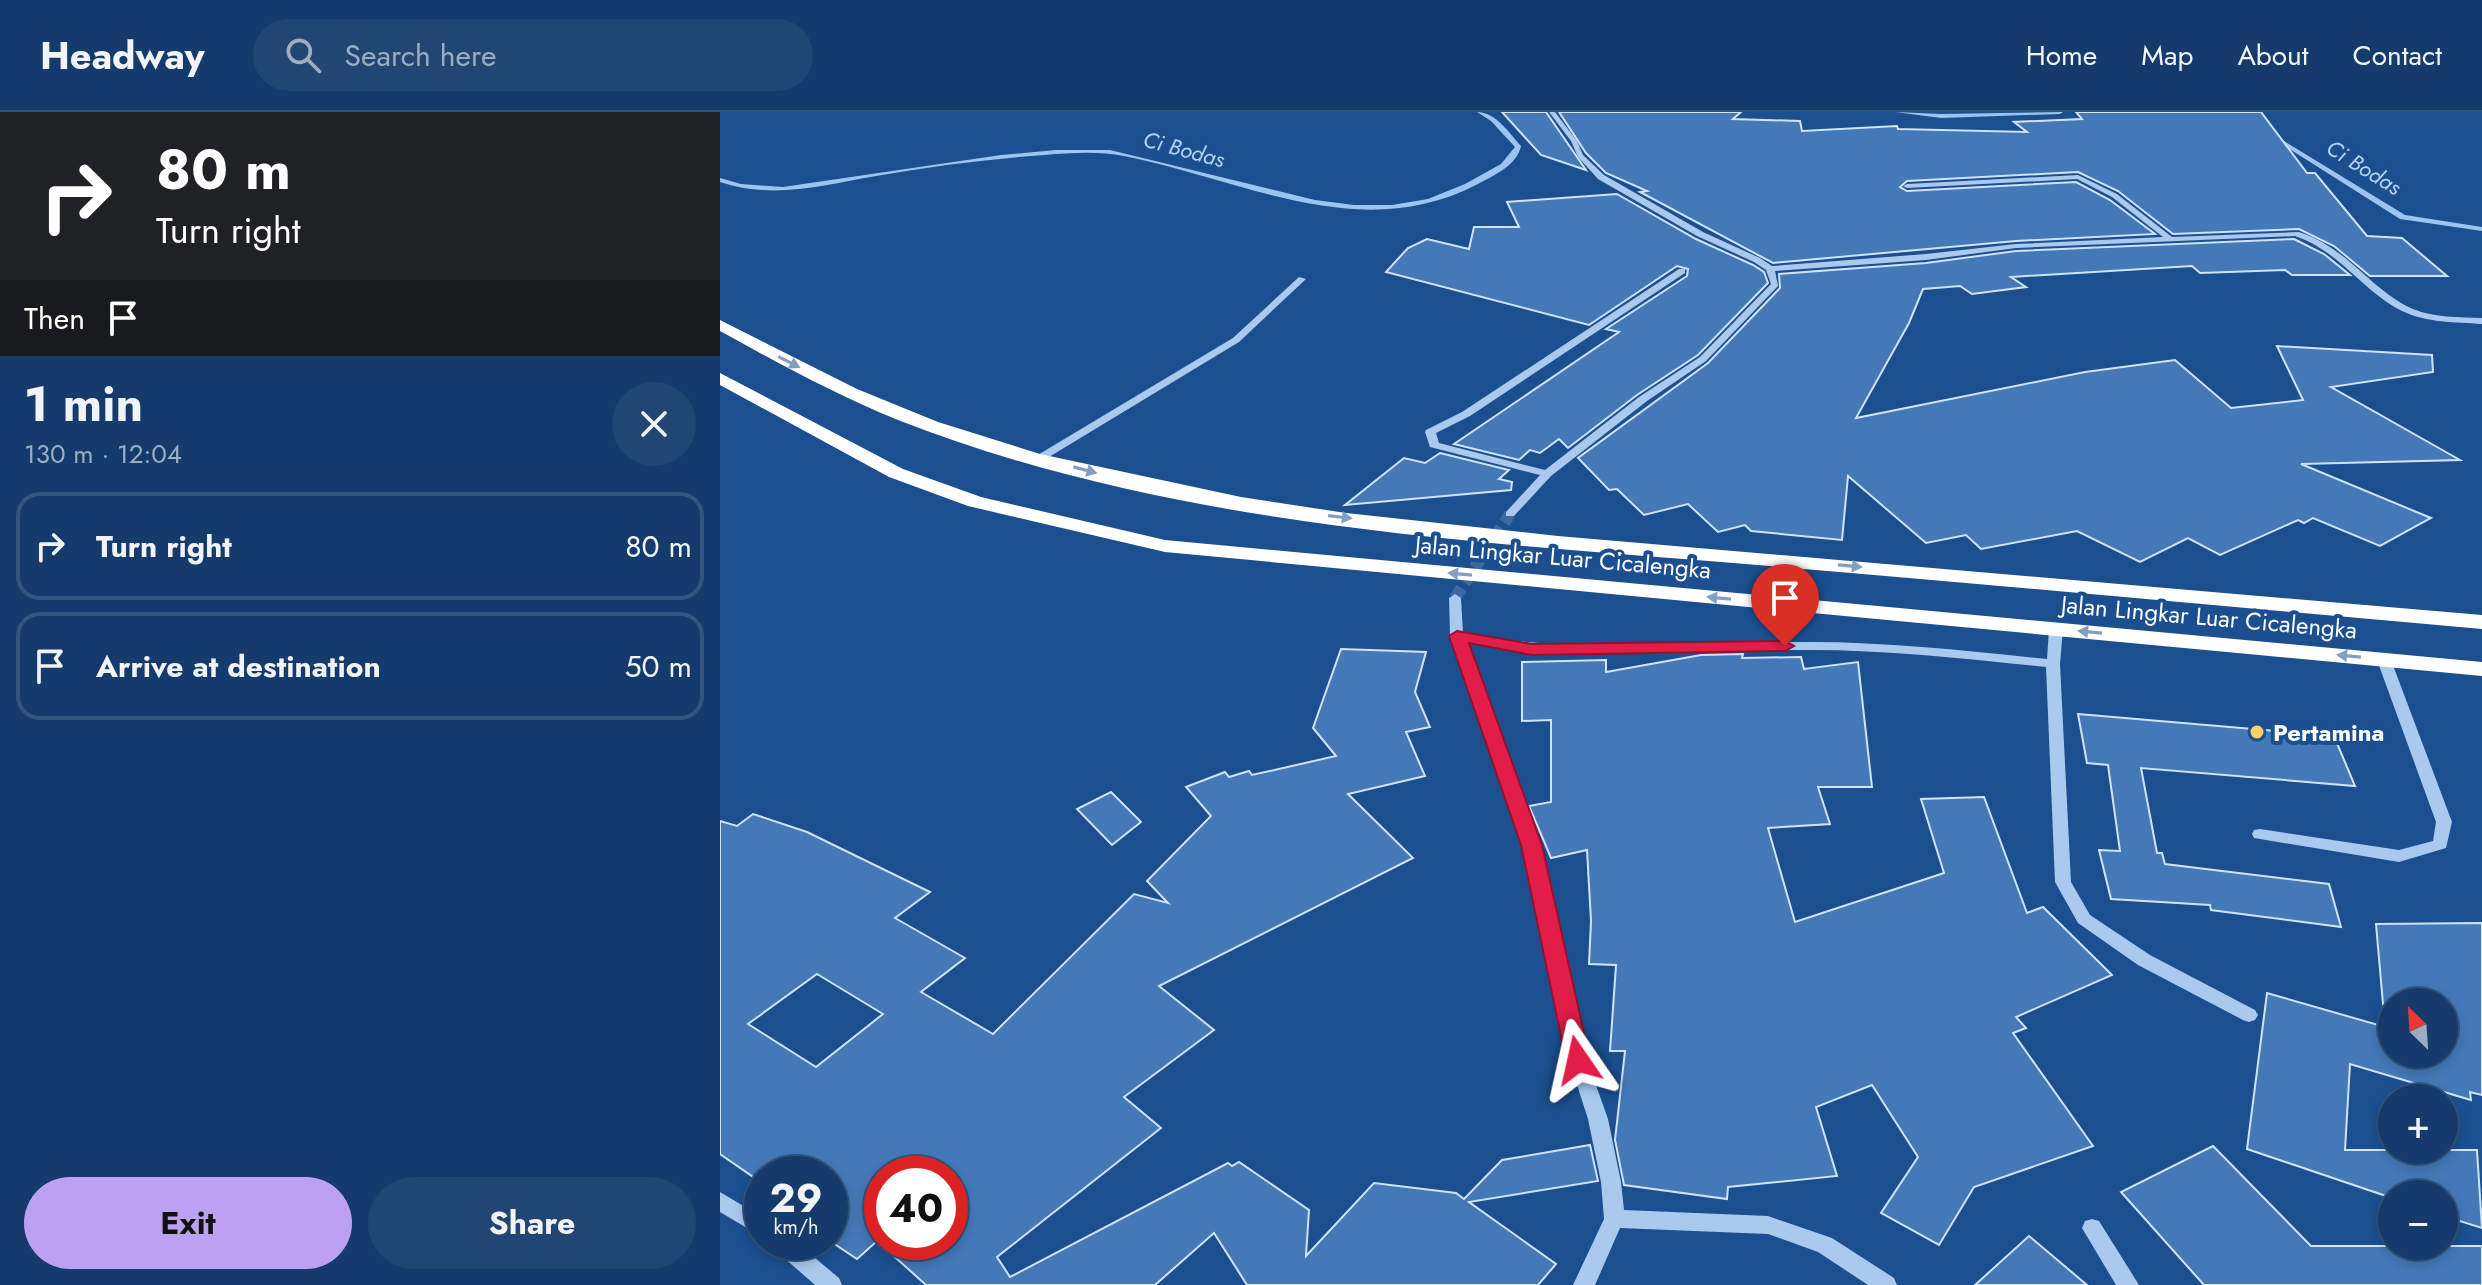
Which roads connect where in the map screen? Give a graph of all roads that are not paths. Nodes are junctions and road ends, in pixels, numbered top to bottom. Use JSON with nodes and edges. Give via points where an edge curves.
{"nodes":[{"id":1,"x":1552,"y":112,"type":"edge"},
{"id":2,"x":1907,"y":186,"type":"dead end"},
{"id":3,"x":2169,"y":238,"type":"junction"},
{"id":4,"x":1770,"y":269,"type":"junction"},
{"id":5,"x":1682,"y":271,"type":"dead end"},
{"id":6,"x":1302,"y":279,"type":"dead end"},
{"id":7,"x":2482,"y":321,"type":"edge"},
{"id":8,"x":720,"y":325,"type":"edge"},
{"id":9,"x":720,"y":378,"type":"edge"},
{"id":10,"x":1040,"y":458,"type":"junction"},
{"id":11,"x":1547,"y":474,"type":"junction"},
{"id":12,"x":1510,"y":514,"type":"tunnel mouth"},
{"id":13,"x":1455,"y":598,"type":"tunnel mouth"},
{"id":14,"x":2482,"y":622,"type":"edge"},
{"id":15,"x":2056,"y":629,"type":"junction"},
{"id":16,"x":1457,"y":636,"type":"junction"},
{"id":17,"x":2384,"y":660,"type":"junction"},
{"id":18,"x":2053,"y":664,"type":"junction"},
{"id":19,"x":2482,"y":669,"type":"edge"},
{"id":20,"x":2260,"y":834,"type":"dead end"},
{"id":21,"x":2249,"y":1015,"type":"dead end"},
{"id":22,"x":720,"y":1201,"type":"edge"},
{"id":23,"x":744,"y":1216,"type":"edge"},
{"id":24,"x":1614,"y":1219,"type":"junction"},
{"id":25,"x":2092,"y":1228,"type":"dead end"},
{"id":26,"x":802,"y":1260,"type":"edge"},
{"id":27,"x":831,"y":1285,"type":"edge"},
{"id":28,"x":1584,"y":1285,"type":"edge"},
{"id":29,"x":1886,"y":1285,"type":"edge"},
{"id":30,"x":2128,"y":1285,"type":"edge"}],
"edges":[{"from":1,"to":4,"type":"street","via":[[1580,156],[1601,177]]},
{"from":2,"to":3,"type":"street","via":[[2078,177],[2112,191]]},
{"from":3,"to":4,"type":"street"},
{"from":3,"to":7,"type":"street","via":[[2268,233],[2309,237],[2330,246],[2398,304],[2421,315]]},
{"from":4,"to":11,"type":"street","via":[[1775,284],[1703,359]]},
{"from":5,"to":11,"type":"street","via":[[1479,406],[1430,432],[1434,445]]},
{"from":6,"to":10,"type":"street","via":[[1236,340]]},
{"from":8,"to":10,"type":"highway","name":"Jalan Lingkar Luar Cicalengka","one_way":true,"via":[[930,426]]},
{"from":15,"to":9,"type":"highway","name":"Jalan Lingkar Luar Cicalengka","one_way":true,"via":[[1165,546],[975,502],[896,473]]},
{"from":10,"to":14,"type":"highway","name":"Jalan Lingkar Luar Cicalengka","one_way":true,"via":[[1175,494],[1483,534]]},
{"from":11,"to":12,"type":"street"},
{"from":13,"to":16,"type":"street"},
{"from":17,"to":15,"type":"highway","name":"Jalan Lingkar Luar Cicalengka","one_way":true},
{"from":15,"to":18,"type":"street"},
{"from":16,"to":18,"type":"street","via":[[1532,649],[1813,646]]},
{"from":16,"to":24,"type":"street","via":[[1531,845],[1578,1060],[1598,1119]]},
{"from":17,"to":19,"type":"highway","name":"Jalan Lingkar Luar Cicalengka"},
{"from":17,"to":20,"type":"street","via":[[2444,822],[2440,844],[2399,856]]},
{"from":18,"to":21,"type":"street","via":[[2063,882],[2084,919],[2144,960]]},
{"from":22,"to":23,"type":"street"},
{"from":24,"to":28,"type":"street"},
{"from":24,"to":29,"type":"street","via":[[1768,1225],[1825,1245]]},
{"from":25,"to":30,"type":"street"},
{"from":26,"to":27,"type":"street"}]}
